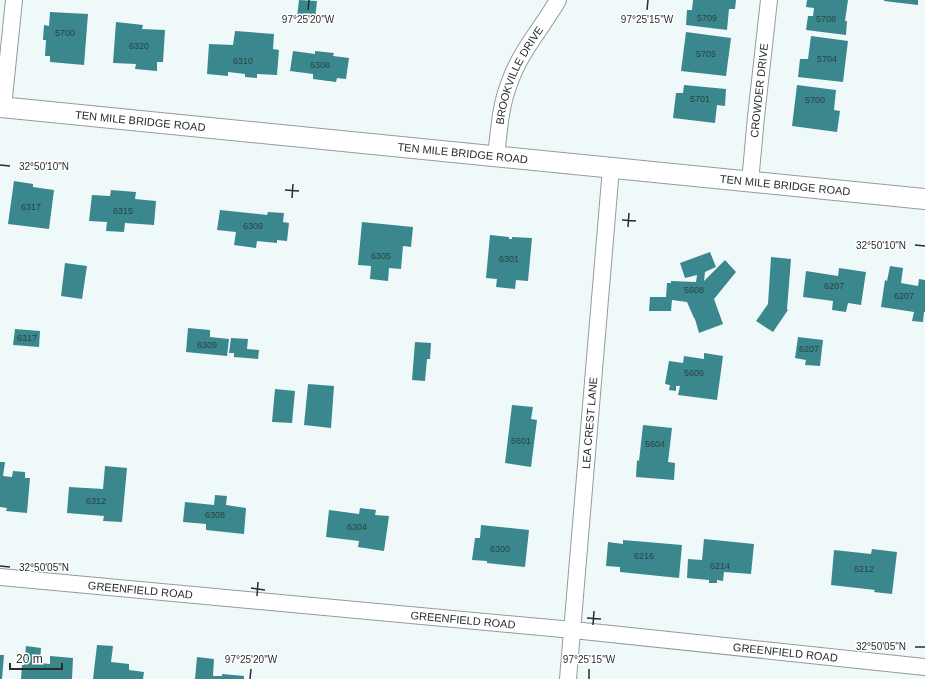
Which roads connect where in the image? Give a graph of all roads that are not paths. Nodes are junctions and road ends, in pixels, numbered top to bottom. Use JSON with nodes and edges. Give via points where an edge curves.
{"nodes":[{"id":1,"x":14,"y":0,"type":"edge"},
{"id":2,"x":558,"y":0,"type":"edge"},
{"id":3,"x":769,"y":0,"type":"edge"},
{"id":4,"x":2,"y":107,"type":"edge"},
{"id":5,"x":496,"y":156,"type":"junction"},
{"id":6,"x":611,"y":168,"type":"junction"},
{"id":7,"x":750,"y":182,"type":"junction"},
{"id":8,"x":925,"y":199,"type":"edge"},
{"id":9,"x":0,"y":577,"type":"edge"},
{"id":10,"x":573,"y":630,"type":"junction"},
{"id":11,"x":925,"y":668,"type":"edge"},
{"id":12,"x":568,"y":679,"type":"edge"}],
"edges":[{"from":1,"to":4,"type":"street"},
{"from":2,"to":5,"type":"street","name":"BROOKVILLE DRIVE","via":[[522,55],[509,83],[501,110]]},
{"from":3,"to":7,"type":"street","name":"CROWDER DRIVE"},
{"from":4,"to":5,"type":"street","name":"TEN MILE BRIDGE ROAD"},
{"from":5,"to":6,"type":"street","name":"TEN MILE BRIDGE ROAD"},
{"from":6,"to":7,"type":"street","name":"TEN MILE BRIDGE ROAD"},
{"from":6,"to":10,"type":"street","name":"LEA CREST LANE"},
{"from":7,"to":8,"type":"street","name":"TEN MILE BRIDGE ROAD"},
{"from":9,"to":10,"type":"street","name":"GREENFIELD ROAD"},
{"from":10,"to":11,"type":"street","name":"GREENFIELD ROAD"},
{"from":10,"to":12,"type":"street","name":"LEA CREST LANE"}]}
